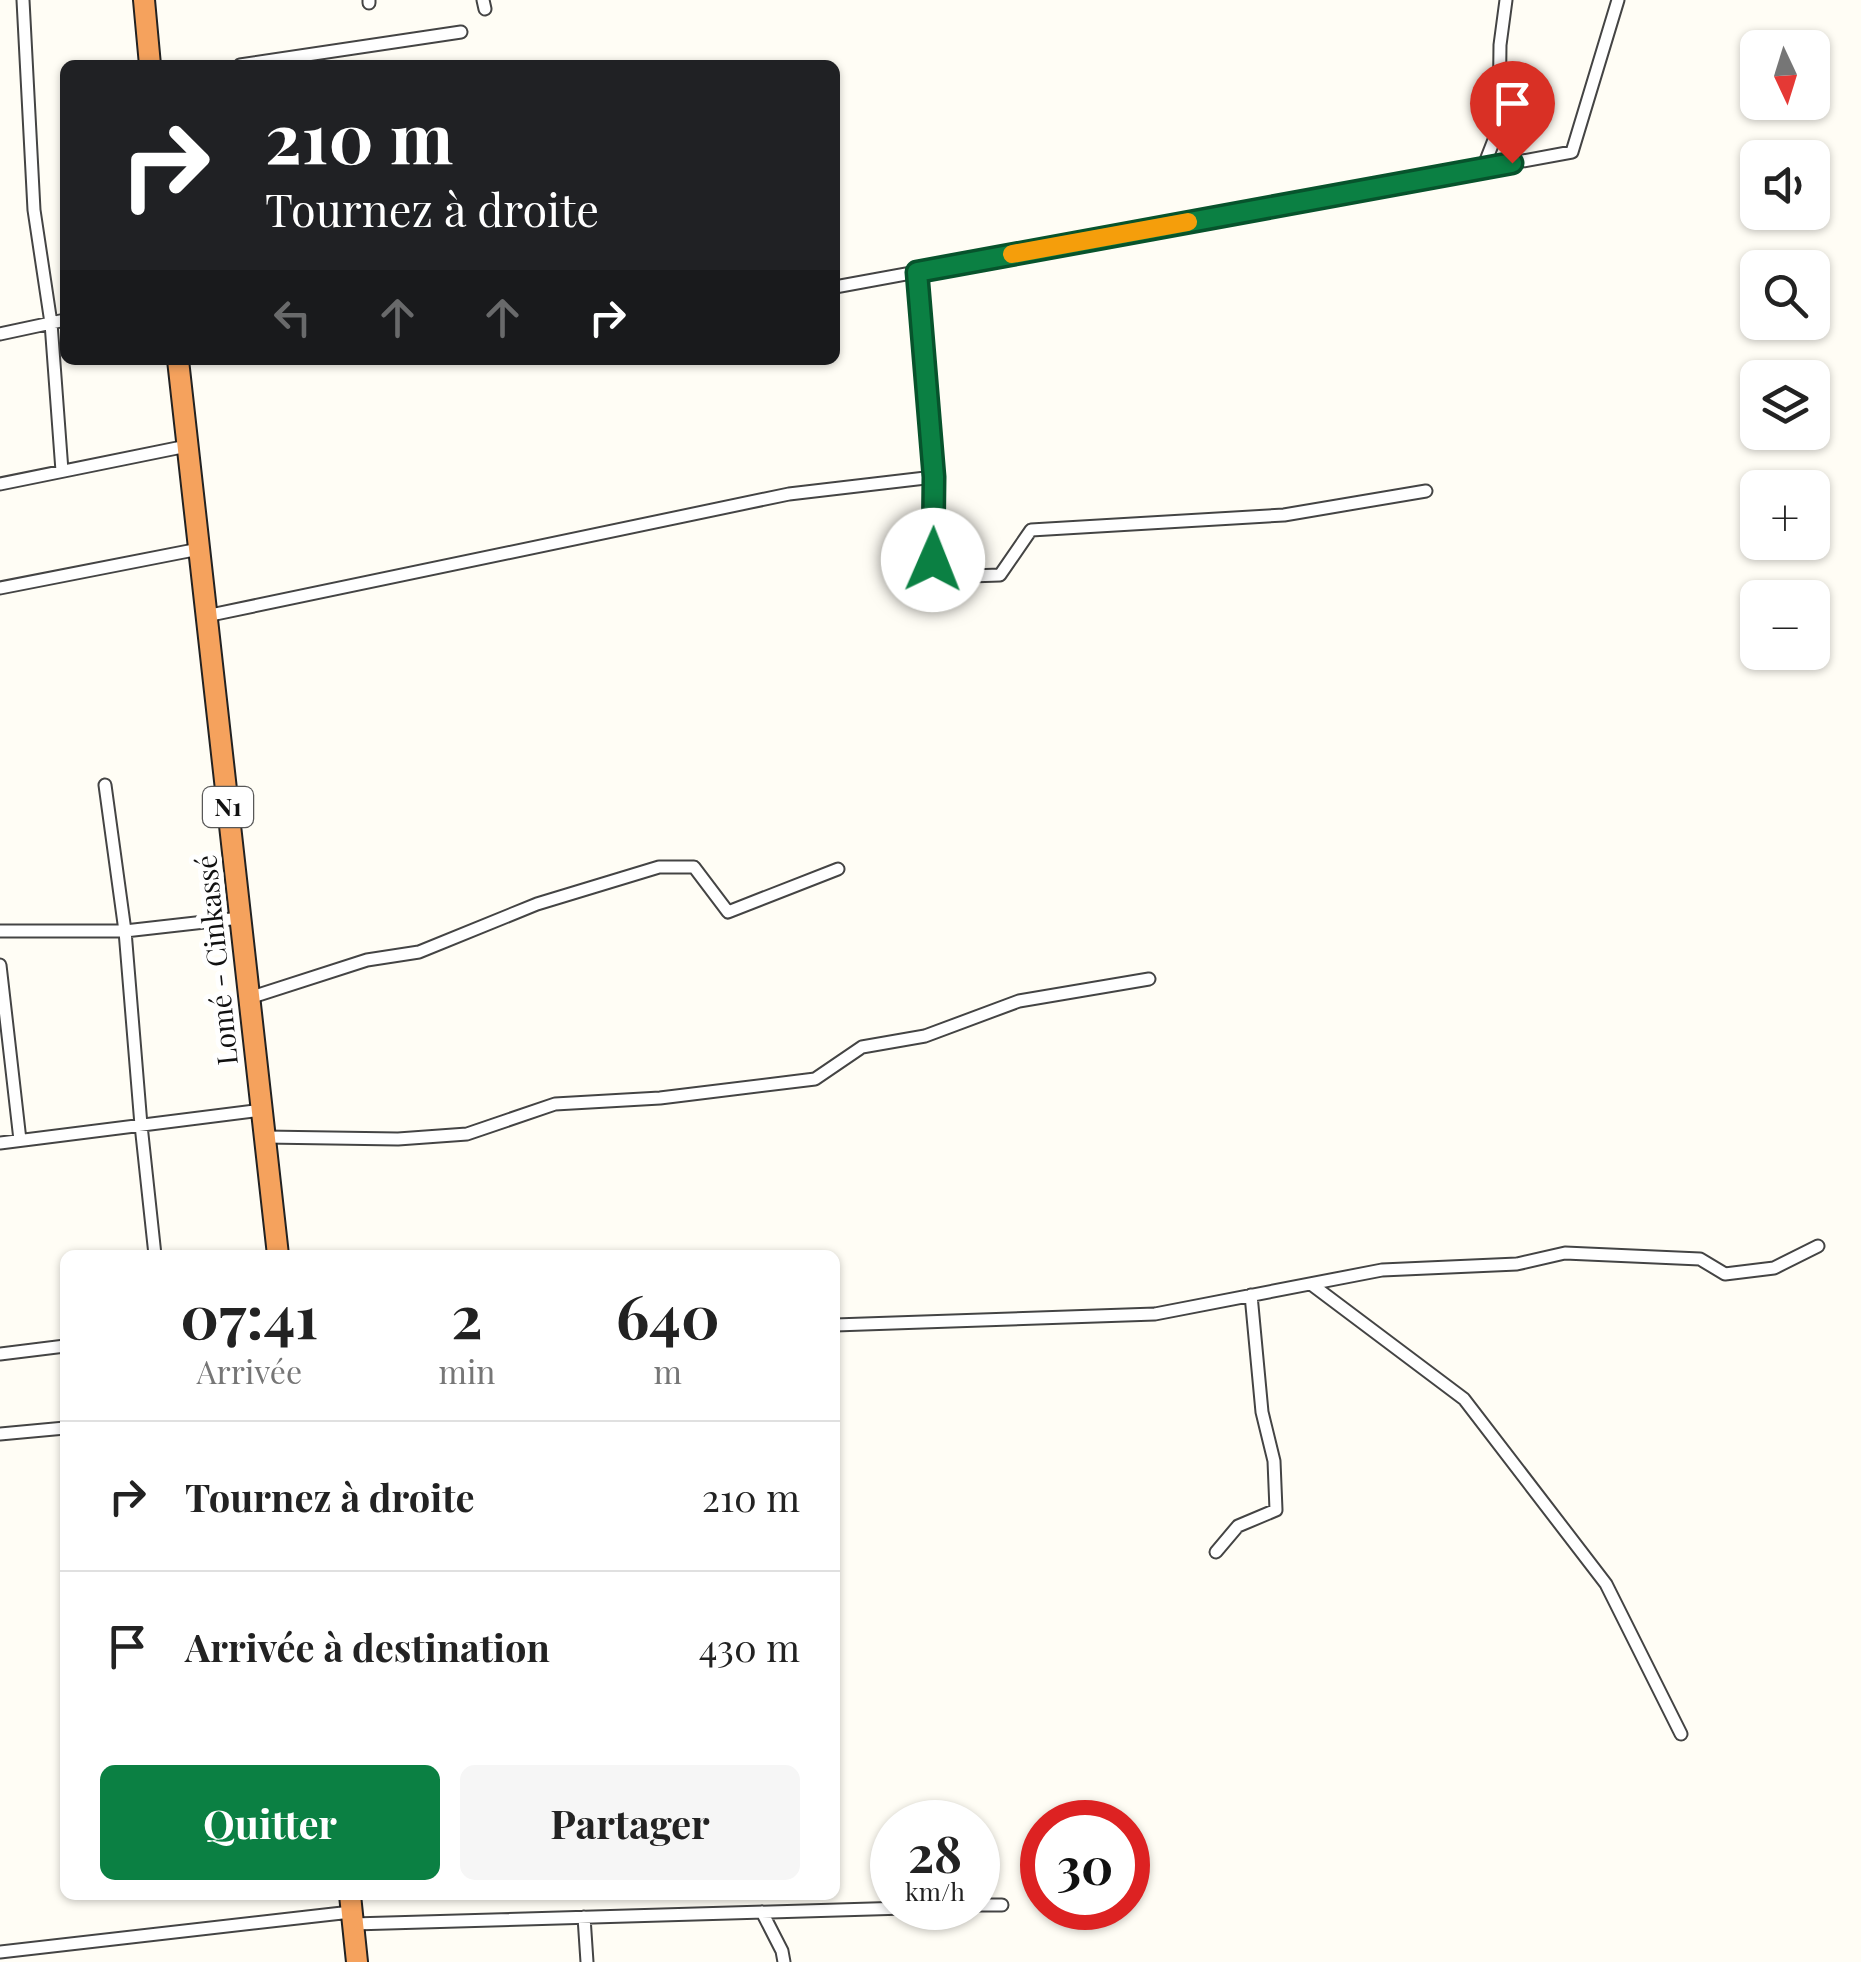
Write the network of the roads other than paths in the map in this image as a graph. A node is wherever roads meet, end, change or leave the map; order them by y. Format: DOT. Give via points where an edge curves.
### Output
graph roads {
  1 [pos="23,0"];
  2 [pos="144,0"];
  3 [pos="1506,0"];
  4 [pos="1618,0"];
  5 [pos="461,32"];
  6 [pos="150,60"];
  7 [pos="273,60"];
  8 [pos="1482,168"];
  9 [pos="917,272"];
  10 [pos="840,286"];
  11 [pos="60,321"];
  12 [pos="51,322"];
  13 [pos="0,334"];
  14 [pos="179,365"];
  15 [pos="187,446"];
  16 [pos="62,471"];
  17 [pos="934,477"];
  18 [pos="0,484"];
  19 [pos="1426,491"];
  20 [pos="199,550"];
  21 [pos="0,588"];
  22 [pos="206,616"];
  23 [pos="105,785"];
  24 [pos="838,868"];
  25 [pos="240,918"];
  26 [pos="0,931"];
  27 [pos="125,931"];
  28 [pos="0,966"];
  29 [pos="1148,979"];
  30 [pos="249,998"];
  31 [pos="4,1032"];
  32 [pos="262,1110"];
  33 [pos="141,1125"];
  34 [pos="264,1137"];
  35 [pos="20,1140"];
  36 [pos="0,1143"];
  37 [pos="1818,1246"];
  38 [pos="154,1250"];
  39 [pos="277,1250"];
  40 [pos="1311,1284"];
  41 [pos="1251,1295"];
  42 [pos="840,1326"];
  43 [pos="60,1347"];
  44 [pos="0,1354"];
  45 [pos="60,1428"];
  46 [pos="0,1434"];
  47 [pos="1216,1552"];
  48 [pos="1681,1734"];
  49 [pos="870,1909"];
  50 [pos="351,1910"];
  51 [pos="762,1912"];
  52 [pos="584,1917"];
  53 [pos="0,1952"];
  54 [pos="358,1962"];
  55 [pos="586,1962"];
  56 [pos="784,1962"];
  1 -- 12 [label="street" via="34,210"];
  2 -- 6 [label="highway"];
  3 -- 8 [label="street" via="1499,128"];
  4 -- 8 [label="street" via="1572,152"];
  5 -- 7 [label="street"];
  8 -- 9 [label="street"];
  9 -- 10 [label="street"];
  9 -- 17 [label="street"];
  11 -- 12 [label="street"];
  12 -- 13 [label="street"];
  12 -- 16 [label="street"];
  14 -- 15 [label="highway, Lomé - Cinkassé / N1"];
  15 -- 16 [label="street"];
  15 -- 20 [label="highway, Lomé - Cinkassé / N1"];
  16 -- 18 [label="street"];
  17 -- 19 [label="street" via="933,560 940,576 1000,575 1031,530 1284,515"];
  17 -- 22 [label="street" via="789,494"];
  20 -- 21 [label="street"];
  20 -- 22 [label="highway, Lomé - Cinkassé / N1"];
  22 -- 25 [label="highway, Lomé - Cinkassé / N1"];
  23 -- 27 [label="street"];
  24 -- 30 [label="street" via="728,912 694,867 659,867 537,904 420,952 367,960"];
  25 -- 27 [label="street"];
  25 -- 30 [label="highway, Lomé - Cinkassé / N1"];
  26 -- 27 [label="street"];
  27 -- 33 [label="street"];
  28 -- 31 [label="street"];
  29 -- 34 [label="street" via="1020,1001 925,1036 862,1046 815,1079 555,1104 467,1134"];
  30 -- 32 [label="highway, Lomé - Cinkassé / N1"];
  31 -- 35 [label="street"];
  32 -- 33 [label="street"];
  32 -- 34 [label="highway, Lomé - Cinkassé / N1"];
  33 -- 35 [label="street"];
  33 -- 38 [label="street"];
  34 -- 39 [label="highway, Lomé - Cinkassé / N1"];
  35 -- 36 [label="street"];
  37 -- 40 [label="street" via="1774,1268 1724,1274 1700,1259 1565,1253 1517,1264 1382,1270"];
  40 -- 41 [label="street"];
  40 -- 48 [label="street" via="1464,1399 1606,1584"];
  41 -- 42 [label="street" via="1155,1314"];
  41 -- 47 [label="street" via="1276,1510 1238,1526"];
  43 -- 44 [label="street"];
  45 -- 46 [label="street"];
  49 -- 51 [label="street"];
  50 -- 52 [label="street"];
  50 -- 53 [label="street"];
  50 -- 54 [label="highway"];
  51 -- 52 [label="street"];
  51 -- 56 [label="street"];
  52 -- 55 [label="street"];
}
